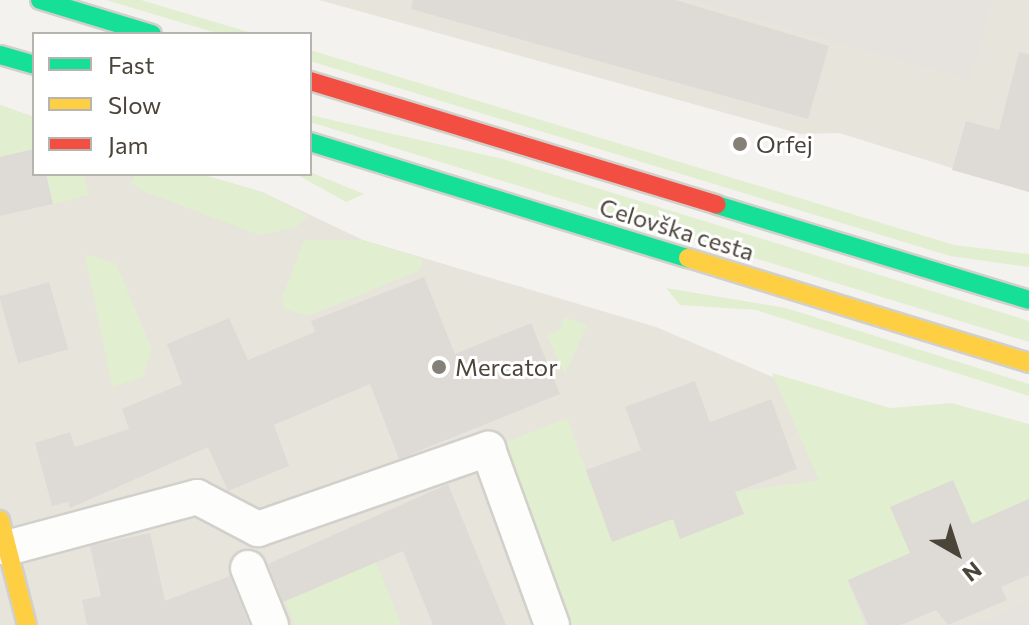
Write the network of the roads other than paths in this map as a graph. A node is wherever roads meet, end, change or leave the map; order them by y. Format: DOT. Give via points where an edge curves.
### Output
graph roads {
  1 [pos="40,0"];
  2 [pos="145,32"];
  3 [pos="0,55"];
  4 [pos="32,64"];
  5 [pos="312,82"];
  6 [pos="312,143"];
  7 [pos="1029,300"];
  8 [pos="1029,363"];
  9 [pos="4,534"];
  10 [pos="248,568"];
  11 [pos="27,625"];
  12 [pos="271,625"];
  13 [pos="552,625"];
  1 -- 2 [label="main road"];
  3 -- 4 [label="main road"];
  5 -- 7 [label="main road, Celovška cesta"];
  6 -- 8 [label="main road, Celovška cesta"];
  9 -- 11 [label="main road"];
  9 -- 13 [label="street" via="197,497 258,529 488,449"];
  10 -- 12 [label="street"];
}
